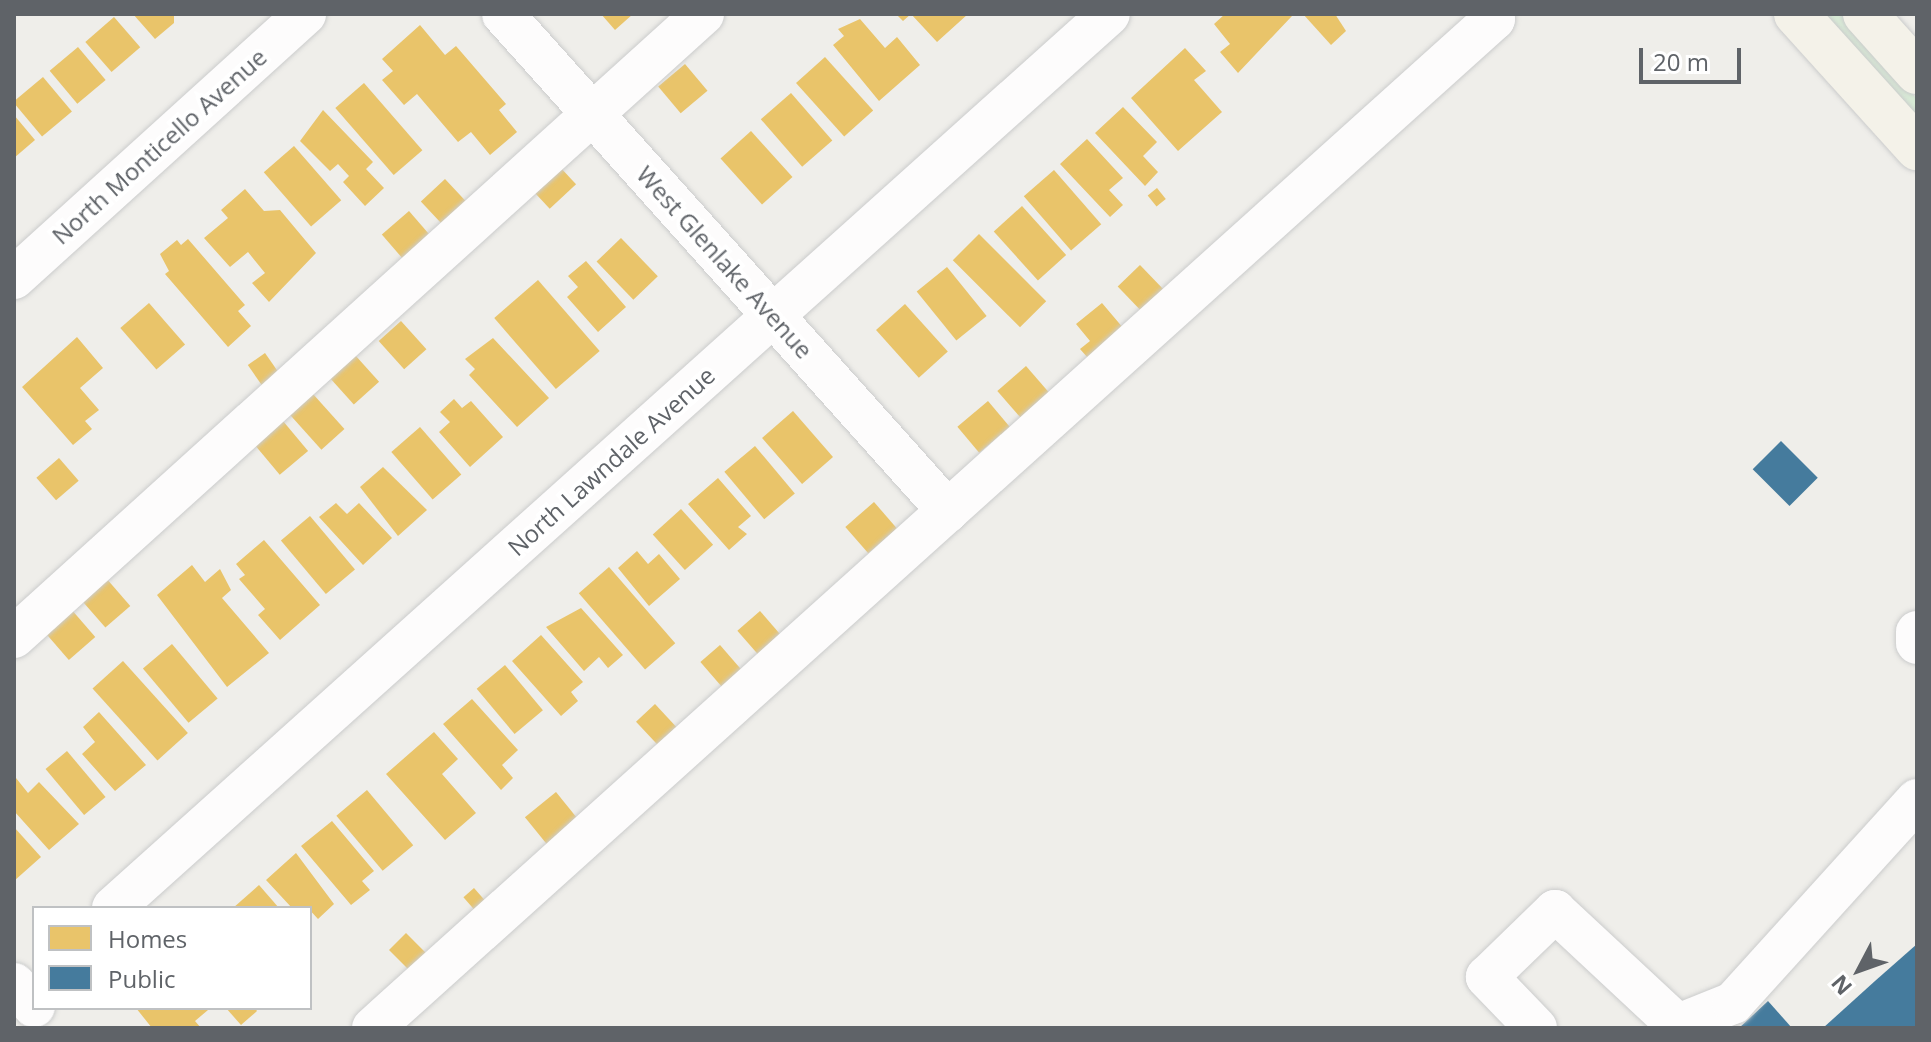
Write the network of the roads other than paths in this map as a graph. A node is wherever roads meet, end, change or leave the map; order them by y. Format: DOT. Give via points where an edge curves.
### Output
graph roads {
  1 [pos="305,14"];
  2 [pos="503,14"];
  3 [pos="703,14"];
  4 [pos="1109,14"];
  5 [pos="1490,14"];
  6 [pos="1796,14"];
  7 [pos="1865,14"];
  8 [pos="1917,72"];
  9 [pos="593,114"];
  10 [pos="1917,148"];
  11 [pos="14,278"];
  12 [pos="773,315"];
  13 [pos="948,511"];
  14 [pos="1917,632"];
  15 [pos="14,637"];
  16 [pos="1917,643"];
  17 [pos="1917,800"];
  18 [pos="115,906"];
  19 [pos="38,1010"];
  20 [pos="1674,1026"];
  21 [pos="53,1028"];
  22 [pos="373,1028"];
  23 [pos="1536,1028"];
  1 -- 11 [label="street, North Monticello Avenue"];
  2 -- 9 [label="street, West Glenlake Avenue"];
  3 -- 9 [label="street"];
  4 -- 12 [label="street, North Lawndale Avenue"];
  5 -- 13 [label="street" via="1494,19"];
  6 -- 10 [label="main road"];
  7 -- 8 [label="main road"];
  9 -- 12 [label="street, West Glenlake Avenue"];
  9 -- 15 [label="street"];
  12 -- 13 [label="street, West Glenlake Avenue"];
  12 -- 18 [label="street, North Lawndale Avenue"];
  13 -- 22 [label="street"];
  14 -- 16 [label="street"];
  17 -- 20 [label="street" via="1733,1003"];
  19 -- 21 [label="street"];
  20 -- 23 [label="street" via="1555,911 1487,977"];
}
